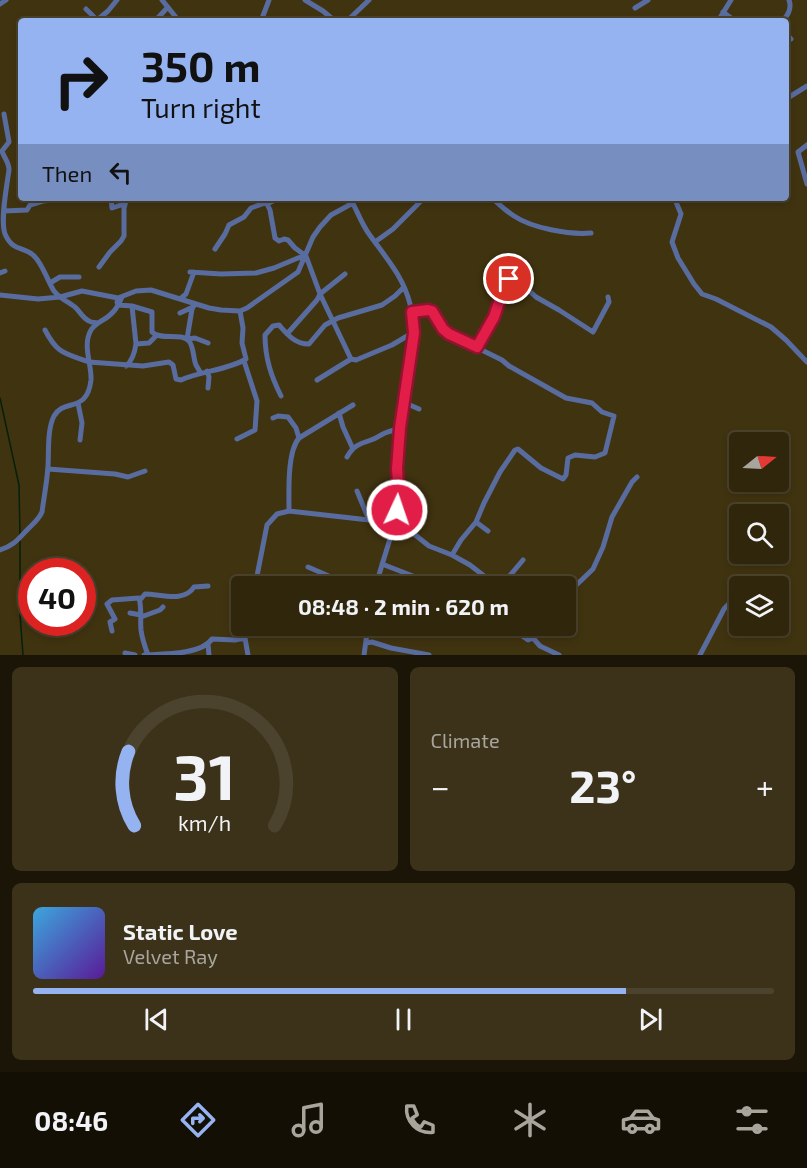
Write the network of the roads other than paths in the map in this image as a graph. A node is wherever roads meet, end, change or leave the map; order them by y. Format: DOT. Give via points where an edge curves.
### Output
graph roads {
  1 [pos="6,0"];
  2 [pos="117,0"];
  3 [pos="162,0"];
  4 [pos="269,0"];
  5 [pos="305,0"];
  6 [pos="369,0"];
  7 [pos="731,0"];
  8 [pos="789,0"];
  9 [pos="651,1"];
  10 [pos="0,4"];
  11 [pos="168,8"];
  12 [pos="635,8"];
  13 [pos="86,9"];
  14 [pos="723,12"];
  15 [pos="94,18"];
  16 [pos="99,18"];
  17 [pos="158,18"];
  18 [pos="176,18"];
  19 [pos="262,18"];
  20 [pos="331,18"];
  21 [pos="350,18"];
  22 [pos="720,18"];
  23 [pos="731,18"];
  24 [pos="786,18"];
  25 [pos="789,37"];
  26 [pos="791,39"];
  27 [pos="807,86"];
  28 [pos="789,97"];
  29 [pos="4,114"];
  30 [pos="807,145"];
  31 [pos="807,184"];
  32 [pos="43,201"];
  33 [pos="111,201"];
  34 [pos="126,201"];
  35 [pos="127,201"];
  36 [pos="352,201"];
  37 [pos="421,201"];
  38 [pos="496,201"];
  39 [pos="675,201"];
  40 [pos="265,202"];
  41 [pos="3,209"];
  42 [pos="591,233"];
  43 [pos="375,242"];
  44 [pos="215,249"];
  45 [pos="306,256"];
  46 [pos="99,267"];
  47 [pos="345,274"];
  48 [pos="79,277"];
  49 [pos="50,283"];
  50 [pos="404,287"];
  51 [pos="320,294"];
  52 [pos="0,295"];
  53 [pos="60,297"];
  54 [pos="115,297"];
  55 [pos="122,297"];
  56 [pos="608,297"];
  57 [pos="180,299"];
  58 [pos="118,305"];
  59 [pos="194,305"];
  60 [pos="132,306"];
  61 [pos="240,311"];
  62 [pos="412,312"];
  63 [pos="180,313"];
  64 [pos="333,321"];
  65 [pos="98,323"];
  66 [pos="45,330"];
  67 [pos="414,333"];
  68 [pos="287,334"];
  69 [pos="156,336"];
  70 [pos="187,339"];
  71 [pos="208,343"];
  72 [pos="136,344"];
  73 [pos="477,347"];
  74 [pos="351,359"];
  75 [pos="244,360"];
  76 [pos="89,362"];
  77 [pos="807,362"];
  78 [pos="126,366"];
  79 [pos="204,372"];
  80 [pos="317,380"];
  81 [pos="208,388"];
  82 [pos="281,396"];
  83 [pos="403,402"];
  84 [pos="78,403"];
  85 [pos="353,405"];
  86 [pos="419,409"];
  87 [pos="339,413"];
  88 [pos="273,418"];
  89 [pos="400,428"];
  90 [pos="299,438"];
  91 [pos="237,439"];
  92 [pos="80,440"];
  93 [pos="353,449"];
  94 [pos="347,457"];
  95 [pos="48,469"];
  96 [pos="145,471"];
  97 [pos="637,477"];
  98 [pos="357,491"];
  99 [pos="288,511"];
  100 [pos="394,521"];
  101 [pos="371,522"];
  102 [pos="476,522"];
  103 [pos="488,531"];
  104 [pos="0,550"];
  105 [pos="452,555"];
  106 [pos="524,560"];
  107 [pos="382,564"];
  108 [pos="308,567"];
  109 [pos="257,576"];
  110 [pos="329,576"];
  111 [pos="379,576"];
  112 [pos="413,576"];
  113 [pos="576,585"];
  114 [pos="208,586"];
  115 [pos="140,600"];
  116 [pos="729,604"];
  117 [pos="163,607"];
  118 [pos="130,613"];
  119 [pos="141,616"];
  120 [pos="112,632"];
  121 [pos="367,636"];
  122 [pos="522,636"];
  123 [pos="245,638"];
  124 [pos="533,638"];
  125 [pos="366,643"];
  126 [pos="208,644"];
  127 [pos="125,653"];
  128 [pos="552,653"];
  129 [pos="135,655"];
  130 [pos="146,655"];
  131 [pos="209,655"];
  132 [pos="248,655"];
  133 [pos="364,655"];
  134 [pos="429,655"];
  135 [pos="559,655"];
  136 [pos="700,655"];
  1 -- 10 [label="street"];
  2 -- 16 [label="street"];
  3 -- 11 [label="street"];
  4 -- 19 [label="street"];
  5 -- 20 [label="street"];
  6 -- 21 [label="street"];
  7 -- 14 [label="street"];
  8 -- 24 [label="street"];
  9 -- 12 [label="street"];
  11 -- 17 [label="street"];
  11 -- 18 [label="street"];
  13 -- 15 [label="street"];
  14 -- 22 [label="street"];
  14 -- 23 [label="street"];
  25 -- 26 [label="street"];
  27 -- 28 [label="street"];
  29 -- 41 [label="street" via="9,142 2,151 9,170"];
  30 -- 31 [label="street" via="798,152"];
  32 -- 41 [label="street" via="27,210"];
  33 -- 34 [label="street" via="112,208"];
  35 -- 46 [label="street" via="124,236"];
  36 -- 43 [label="street"];
  36 -- 45 [label="street" via="328,218 313,237"];
  37 -- 43 [label="street"];
  38 -- 42 [label="street" via="519,219 550,230"];
  39 -- 77 [label="street" via="681,214 672,242 702,294 771,327"];
  40 -- 44 [label="street" via="229,225"];
  40 -- 45 [label="street" via="275,238 288,240"];
  41 -- 49 [label="street" via="10,243 34,256"];
  43 -- 50 [label="street"];
  45 -- 51 [label="street"];
  45 -- 57 [label="street" via="256,273 192,272 186,294"];
  45 -- 61 [label="street" via="298,272"];
  47 -- 51 [label="street"];
  48 -- 49 [label="street" via="60,277"];
  49 -- 53 [label="street"];
  50 -- 62 [label="street"];
  50 -- 64 [label="street" via="382,305"];
  51 -- 64 [label="street"];
  51 -- 68 [label="street"];
  52 -- 53 [label="street"];
  53 -- 54 [label="street" via="82,291"];
  53 -- 65 [label="street" via="87,320"];
  54 -- 55 [label="street"];
  54 -- 58 [label="street"];
  55 -- 57 [label="street" via="151,290"];
  55 -- 58 [label="street"];
  56 -- 73 [label="street" via="593,332 509,279"];
  57 -- 59 [label="street"];
  58 -- 60 [label="street"];
  58 -- 65 [label="street"];
  59 -- 61 [label="street"];
  59 -- 63 [label="street"];
  59 -- 70 [label="street"];
  60 -- 69 [label="street" via="153,312 152,332"];
  60 -- 72 [label="street"];
  61 -- 75 [label="street"];
  62 -- 67 [label="street"];
  62 -- 73 [label="street" via="432,311 449,334"];
  64 -- 68 [label="street" via="309,344"];
  64 -- 74 [label="street"];
  65 -- 76 [label="street" via="89,332"];
  66 -- 76 [label="street" via="62,355"];
  67 -- 74 [label="street" via="376,352"];
  67 -- 83 [label="street"];
  68 -- 82 [label="street" via="277,324 265,335 272,378"];
  69 -- 70 [label="street"];
  69 -- 72 [label="street" via="149,343"];
  70 -- 71 [label="street"];
  70 -- 79 [label="street" via="196,364"];
  72 -- 78 [label="street"];
  73 -- 102 [label="street" via="566,398 592,403 614,416 605,453 568,458 563,479 515,450"];
  74 -- 80 [label="street"];
  75 -- 79 [label="street"];
  75 -- 91 [label="street" via="257,401 256,419 255,430"];
  76 -- 78 [label="street"];
  76 -- 84 [label="street" via="91,380 86,398"];
  78 -- 79 [label="street" via="170,362 176,378 181,380"];
  79 -- 81 [label="street" via="209,377"];
  83 -- 86 [label="street"];
  83 -- 89 [label="street"];
  84 -- 92 [label="street"];
  84 -- 95 [label="street" via="55,413"];
  85 -- 87 [label="street"];
  87 -- 90 [label="street"];
  87 -- 93 [label="street"];
  88 -- 90 [label="street" via="288,417"];
  89 -- 93 [label="street" via="361,442"];
  89 -- 100 [label="street" via="399,496"];
  90 -- 99 [label="street" via="289,475"];
  93 -- 94 [label="street"];
  95 -- 96 [label="street" via="128,477"];
  95 -- 104 [label="street" via="40,518 20,540"];
  97 -- 113 [label="street" via="612,517 593,568"];
  98 -- 101 [label="street"];
  99 -- 101 [label="street"];
  99 -- 109 [label="street" via="277,514 267,525"];
  100 -- 101 [label="street"];
  100 -- 105 [label="street" via="429,546"];
  100 -- 107 [label="street"];
  102 -- 103 [label="street"];
  102 -- 105 [label="street"];
  105 -- 106 [label="street" via="497,586"];
  107 -- 111 [label="street"];
  107 -- 112 [label="street"];
  108 -- 110 [label="street"];
  114 -- 115 [label="street" via="194,587 178,597 145,594"];
  115 -- 119 [label="street"];
  115 -- 120 [label="street" via="112,600 107,604 115,618 110,622"];
  116 -- 136 [label="street"];
  117 -- 119 [label="street"];
  118 -- 119 [label="street"];
  119 -- 130 [label="street"];
  121 -- 125 [label="street"];
  122 -- 124 [label="street"];
  123 -- 126 [label="street" via="212,639"];
  123 -- 132 [label="street"];
  124 -- 128 [label="street"];
  125 -- 133 [label="street"];
  125 -- 134 [label="street"];
  126 -- 130 [label="street" via="179,653"];
  126 -- 131 [label="street"];
  127 -- 129 [label="street"];
  128 -- 135 [label="street"];
}
